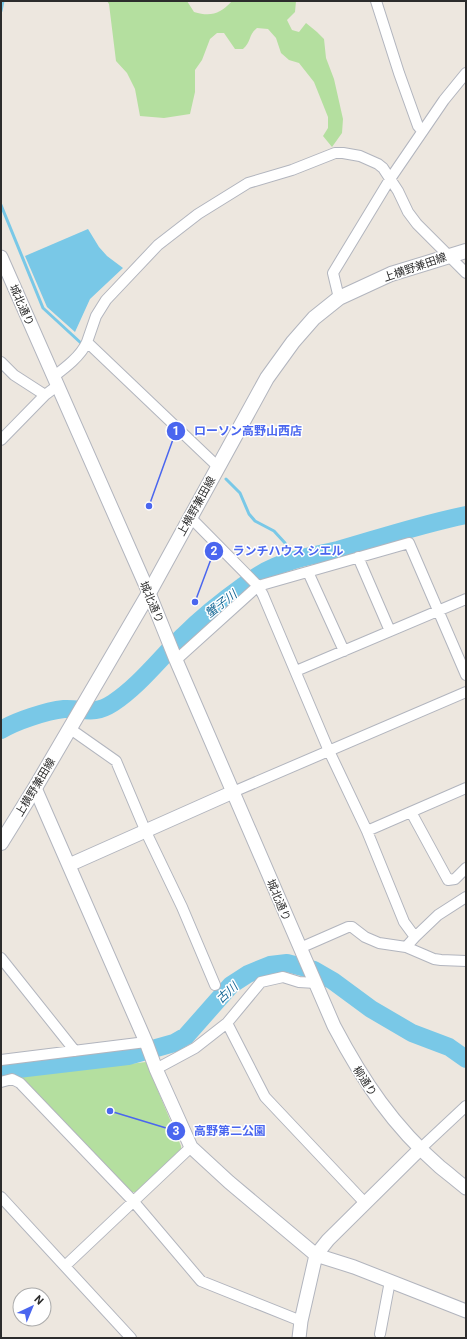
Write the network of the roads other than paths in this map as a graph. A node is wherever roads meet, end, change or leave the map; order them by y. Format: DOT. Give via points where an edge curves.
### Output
graph roads {
  1 [pos="376,1"];
  2 [pos="466,73"];
  3 [pos="422,131"];
  4 [pos="390,179"];
  5 [pos="466,251"];
  6 [pos="449,255"];
  7 [pos="1,257"];
  8 [pos="466,274"];
  9 [pos="339,298"];
  10 [pos="87,342"];
  11 [pos="1,362"];
  12 [pos="55,381"];
  13 [pos="45,395"];
  14 [pos="1,440"];
  15 [pos="218,466"];
  16 [pos="190,517"];
  17 [pos="358,557"];
  18 [pos="308,572"];
  19 [pos="258,586"];
  20 [pos="149,593"];
  21 [pos="466,599"];
  22 [pos="439,611"];
  23 [pos="390,631"];
  24 [pos="344,651"];
  25 [pos="175,658"];
  26 [pos="296,671"];
  27 [pos="466,675"];
  28 [pos="466,692"];
  29 [pos="72,723"];
  30 [pos="329,751"];
  31 [pos="35,788"];
  32 [pos="466,788"];
  33 [pos="233,792"];
  34 [pos="411,812"];
  35 [pos="367,831"];
  36 [pos="146,832"];
  37 [pos="1,843"];
  38 [pos="69,865"];
  39 [pos="466,868"];
  40 [pos="466,897"];
  41 [pos="415,937"];
  42 [pos="406,947"];
  43 [pos="301,950"];
  44 [pos="1,958"];
  45 [pos="466,961"];
  46 [pos="316,982"];
  47 [pos="215,985"];
  48 [pos="227,1023"];
  49 [pos="146,1042"];
  50 [pos="75,1051"];
  51 [pos="1,1060"];
  52 [pos="156,1069"];
  53 [pos="1,1082"];
  54 [pos="466,1106"];
  55 [pos="190,1148"];
  56 [pos="420,1149"];
  57 [pos="466,1188"];
  58 [pos="1,1197"];
  59 [pos="134,1202"];
  60 [pos="365,1203"];
  61 [pos="316,1255"];
  62 [pos="65,1266"];
  63 [pos="390,1281"];
  64 [pos="466,1311"];
  65 [pos="301,1321"];
  66 [pos="380,1334"];
  67 [pos="131,1338"];
  68 [pos="299,1338"];
  1 -- 3 [label="street" via="399,73"];
  2 -- 3 [label="street"];
  3 -- 4 [label="street"];
  4 -- 6 [label="street" via="417,224"];
  4 -- 9 [label="street" via="333,273"];
  4 -- 10 [label="street" via="378,164 360,156 335,153 292,170 248,183 198,214 158,245 106,300 96,316"];
  5 -- 6 [label="main road, 上横野兼田線"];
  6 -- 8 [label="street"];
  6 -- 9 [label="main road, 上横野兼田線" via="390,274"];
  7 -- 12 [label="street, 城北通り"];
  9 -- 15 [label="main road, 上横野兼田線" via="314,318 271,372"];
  10 -- 12 [label="street" via="82,352 61,371"];
  10 -- 15 [label="street"];
  11 -- 13 [label="street" via="14,375"];
  12 -- 13 [label="street"];
  12 -- 20 [label="street, 城北通り"];
  13 -- 14 [label="street"];
  15 -- 16 [label="main road, 上横野兼田線"];
  16 -- 19 [label="street"];
  16 -- 20 [label="main road, 上横野兼田線"];
  17 -- 18 [label="street"];
  17 -- 22 [label="street" via="409,542"];
  17 -- 23 [label="street"];
  18 -- 19 [label="street"];
  18 -- 24 [label="street"];
  19 -- 25 [label="street"];
  19 -- 26 [label="street"];
  20 -- 25 [label="street, 城北通り"];
  20 -- 29 [label="main road, 上横野兼田線"];
  21 -- 22 [label="street"];
  22 -- 23 [label="street"];
  22 -- 27 [label="street"];
  23 -- 24 [label="street"];
  24 -- 26 [label="street"];
  25 -- 33 [label="street, 城北通り"];
  26 -- 30 [label="street"];
  28 -- 30 [label="street"];
  29 -- 31 [label="main road, 上横野兼田線"];
  29 -- 36 [label="street" via="116,761"];
  30 -- 33 [label="street"];
  30 -- 35 [label="street"];
  31 -- 37 [label="main road, 上横野兼田線"];
  31 -- 38 [label="street"];
  32 -- 34 [label="street"];
  33 -- 36 [label="street"];
  33 -- 43 [label="street, 城北通り"];
  34 -- 35 [label="street"];
  34 -- 39 [label="street" via="448,880 455,879"];
  35 -- 41 [label="street" via="404,922"];
  36 -- 38 [label="street"];
  36 -- 47 [label="street"];
  38 -- 49 [label="street"];
  40 -- 41 [label="street" via="438,915"];
  41 -- 42 [label="street"];
  42 -- 43 [label="street" via="379,943 348,927"];
  42 -- 45 [label="street" via="434,959"];
  43 -- 46 [label="street, 柳通り"];
  44 -- 50 [label="street"];
  46 -- 48 [label="street" via="299,982 283,977 261,982"];
  46 -- 56 [label="street, 柳通り" via="334,1026 364,1079 380,1103"];
  48 -- 52 [label="street" via="195,1048"];
  48 -- 60 [label="street" via="265,1097"];
  49 -- 50 [label="street"];
  49 -- 52 [label="street"];
  50 -- 51 [label="street"];
  52 -- 55 [label="street"];
  53 -- 59 [label="street" via="12,1080 20,1083"];
  54 -- 56 [label="street"];
  55 -- 59 [label="street"];
  55 -- 61 [label="street"];
  56 -- 57 [label="street, 柳通り"];
  56 -- 60 [label="street"];
  58 -- 62 [label="street"];
  59 -- 62 [label="street"];
  59 -- 65 [label="street" via="201,1281"];
  60 -- 61 [label="street"];
  61 -- 63 [label="street"];
  61 -- 65 [label="street"];
  62 -- 67 [label="street"];
  63 -- 64 [label="street"];
  63 -- 66 [label="street"];
  65 -- 68 [label="street"];
}
